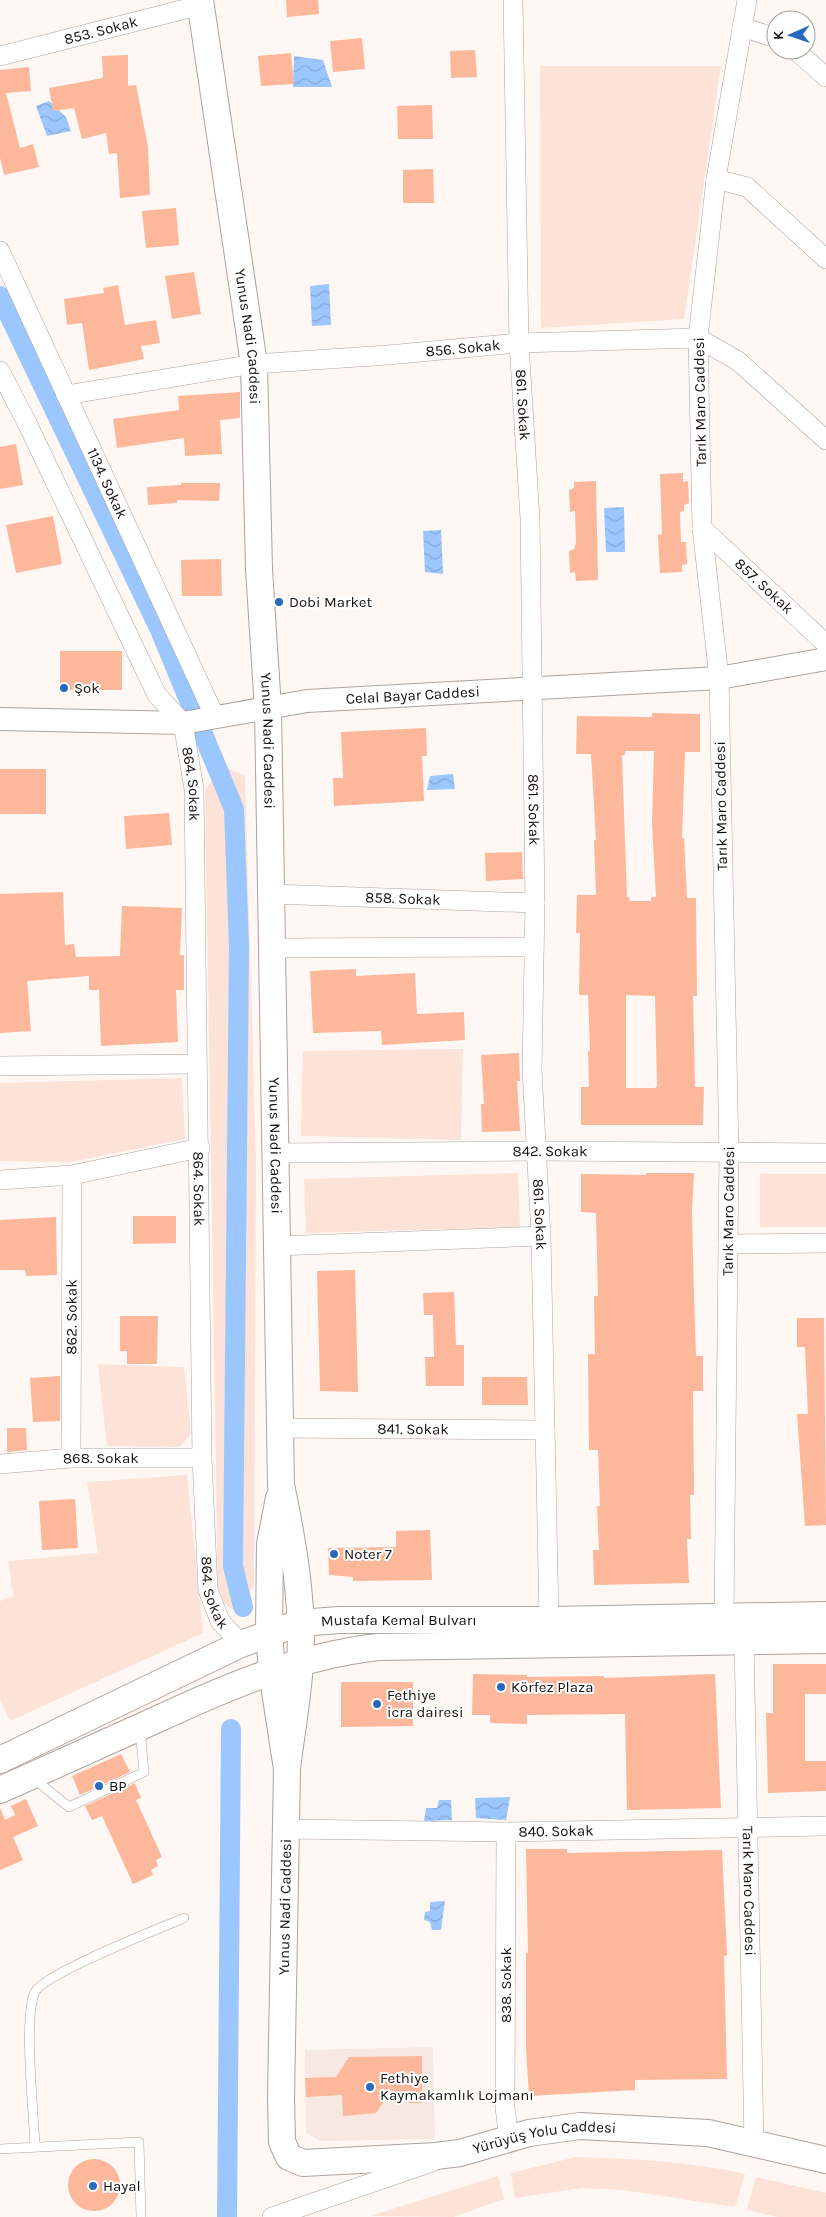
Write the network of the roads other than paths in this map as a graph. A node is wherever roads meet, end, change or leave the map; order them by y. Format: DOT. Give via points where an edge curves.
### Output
graph roads {
  1 [pos="513,0"];
  2 [pos="747,0"];
  3 [pos="200,2"];
  4 [pos="742,27"];
  5 [pos="766,35"];
  6 [pos="0,56"];
  7 [pos="806,60"];
  8 [pos="826,77"];
  9 [pos="716,179"];
  10 [pos="0,251"];
  11 [pos="826,259"];
  12 [pos="698,338"];
  13 [pos="519,343"];
  14 [pos="254,364"];
  15 [pos="1,379"];
  16 [pos="66,395"];
  17 [pos="826,440"];
  18 [pos="702,528"];
  19 [pos="826,644"];
  20 [pos="826,659"];
  21 [pos="719,678"];
  22 [pos="530,687"];
  23 [pos="268,709"];
  24 [pos="214,717"];
  25 [pos="0,719"];
  26 [pos="184,723"];
  27 [pos="271,894"];
  28 [pos="535,903"];
  29 [pos="534,947"];
  30 [pos="272,948"];
  31 [pos="197,1064"];
  32 [pos="0,1066"];
  33 [pos="200,1148"];
  34 [pos="535,1151"];
  35 [pos="275,1153"];
  36 [pos="729,1153"];
  37 [pos="826,1153"];
  38 [pos="72,1175"];
  39 [pos="0,1180"];
  40 [pos="541,1236"];
  41 [pos="826,1243"];
  42 [pos="728,1244"];
  43 [pos="277,1246"];
  44 [pos="279,1428"];
  45 [pos="545,1430"];
  46 [pos="71,1458"];
  47 [pos="202,1458"];
  48 [pos="0,1464"];
  49 [pos="281,1485"];
  50 [pos="826,1615"];
  51 [pos="724,1616"];
  52 [pos="549,1620"];
  53 [pos="299,1623"];
  54 [pos="269,1632"];
  55 [pos="744,1640"];
  56 [pos="826,1640"];
  57 [pos="241,1644"];
  58 [pos="301,1662"];
  59 [pos="272,1672"];
  60 [pos="139,1727"];
  61 [pos="0,1760"];
  62 [pos="287,1769"];
  63 [pos="31,1776"];
  64 [pos="0,1790"];
  65 [pos="826,1826"];
  66 [pos="747,1827"];
  67 [pos="286,1829"];
  68 [pos="506,1832"];
  69 [pos="184,1918"];
  70 [pos="509,2139"];
  71 [pos="754,2143"];
  72 [pos="35,2147"];
  73 [pos="0,2150"];
  74 [pos="460,2153"];
  75 [pos="826,2160"];
  76 [pos="141,2217"];
  77 [pos="272,2217"];
  1 -- 13 [label="street, 861. Sokak"];
  2 -- 4 [label="street, Tarık Maro Caddesi"];
  3 -- 6 [label="street, 853. Sokak"];
  3 -- 14 [label="main road, Yunus Nadi Caddesi"];
  4 -- 5 [label="street"];
  4 -- 9 [label="street, Tarık Maro Caddesi"];
  7 -- 8 [label="street"];
  9 -- 11 [label="street" via="747,187"];
  9 -- 12 [label="street, Tarık Maro Caddesi"];
  10 -- 16 [label="street, 1134. Sokak"];
  12 -- 13 [label="street, 856. Sokak"];
  12 -- 17 [label="street" via="738,361"];
  12 -- 18 [label="street, Tarık Maro Caddesi"];
  13 -- 14 [label="street, 856. Sokak" via="388,356"];
  13 -- 22 [label="street, 861. Sokak" via="530,519"];
  14 -- 16 [label="street, 856. Sokak"];
  14 -- 23 [label="main road, Yunus Nadi Caddesi" via="259,569"];
  15 -- 26 [label="street" via="27,423 157,695"];
  16 -- 24 [label="street, 1134. Sokak"];
  18 -- 19 [label="street, 857. Sokak"];
  18 -- 21 [label="street, Tarık Maro Caddesi"];
  20 -- 21 [label="street, Celal Bayar Caddesi"];
  21 -- 22 [label="street, Celal Bayar Caddesi"];
  21 -- 36 [label="street, Tarık Maro Caddesi"];
  22 -- 23 [label="street, Celal Bayar Caddesi" via="307,701"];
  22 -- 28 [label="street, 861. Sokak"];
  23 -- 24 [label="street, Celal Bayar Caddesi"];
  23 -- 27 [label="main road, Yunus Nadi Caddesi"];
  24 -- 26 [label="street, Celal Bayar Caddesi"];
  25 -- 26 [label="street, Celal Bayar Caddesi"];
  26 -- 31 [label="street, 864. Sokak" via="194,789"];
  27 -- 28 [label="street, 858. Sokak"];
  27 -- 30 [label="main road, Yunus Nadi Caddesi"];
  28 -- 29 [label="street, 861. Sokak"];
  29 -- 30 [label="street"];
  29 -- 34 [label="street, 861. Sokak" via="532,1070"];
  30 -- 35 [label="main road, Yunus Nadi Caddesi"];
  31 -- 32 [label="street"];
  31 -- 33 [label="street, 864. Sokak"];
  33 -- 38 [label="street"];
  33 -- 47 [label="street, 864. Sokak"];
  34 -- 35 [label="street, 842. Sokak"];
  34 -- 36 [label="street, 842. Sokak"];
  34 -- 40 [label="street, 861. Sokak"];
  35 -- 43 [label="main road, Yunus Nadi Caddesi"];
  36 -- 37 [label="street, 842. Sokak"];
  36 -- 42 [label="street, Tarık Maro Caddesi"];
  38 -- 39 [label="street"];
  38 -- 46 [label="street, 862. Sokak"];
  40 -- 43 [label="street"];
  40 -- 45 [label="street, 861. Sokak"];
  41 -- 42 [label="street"];
  42 -- 51 [label="street, Tarık Maro Caddesi"];
  43 -- 44 [label="main road, Yunus Nadi Caddesi"];
  44 -- 45 [label="street, 841. Sokak"];
  44 -- 49 [label="main road, Yunus Nadi Caddesi"];
  45 -- 52 [label="street, 861. Sokak"];
  46 -- 47 [label="street, 868. Sokak"];
  46 -- 48 [label="street, 868. Sokak"];
  47 -- 57 [label="street, 864. Sokak" via="208,1590 220,1621"];
  49 -- 53 [label="main road, Yunus Nadi Caddesi" via="293,1544"];
  49 -- 54 [label="main road, Yunus Nadi Caddesi" via="270,1544"];
  50 -- 51 [label="main road, Mustafa Kemal Bulvarı"];
  51 -- 52 [label="main road, Mustafa Kemal Bulvarı"];
  52 -- 53 [label="main road, Mustafa Kemal Bulvarı" via="339,1620"];
  53 -- 54 [label="main road, Mustafa Kemal Bulvarı"];
  53 -- 58 [label="main road, Yunus Nadi Caddesi"];
  54 -- 57 [label="main road, Mustafa Kemal Bulvarı"];
  54 -- 59 [label="main road, Yunus Nadi Caddesi"];
  55 -- 56 [label="main road, Mustafa Kemal Bulvarı"];
  55 -- 58 [label="main road, Mustafa Kemal Bulvarı" via="378,1648 340,1652"];
  55 -- 66 [label="street, Tarık Maro Caddesi"];
  57 -- 61 [label="main road, Mustafa Kemal Bulvarı"];
  58 -- 59 [label="main road, Mustafa Kemal Bulvarı"];
  58 -- 62 [label="main road, Yunus Nadi Caddesi"];
  59 -- 60 [label="main road, Mustafa Kemal Bulvarı" via="195,1701"];
  59 -- 62 [label="main road, Yunus Nadi Caddesi"];
  60 -- 63 [label="main road, Mustafa Kemal Bulvarı"];
  60 -- 63 [label="lane" via="144,1772 69,1807"];
  62 -- 67 [label="main road, Yunus Nadi Caddesi"];
  63 -- 64 [label="main road, Mustafa Kemal Bulvarı"];
  65 -- 66 [label="street, 840. Sokak"];
  66 -- 68 [label="street, 840. Sokak"];
  66 -- 71 [label="street, Tarık Maro Caddesi"];
  67 -- 68 [label="street, 840. Sokak"];
  67 -- 74 [label="main road, Yunus Nadi Caddesi" via="281,2098 285,2152 293,2160 304,2163"];
  68 -- 70 [label="street, 838. Sokak" via="505,2108"];
  69 -- 72 [label="lane" via="73,1967 36,1990 30,2033"];
  70 -- 71 [label="main road, Yürüyüş Yolu Caddesi" via="580,2126 708,2133"];
  70 -- 74 [label="main road, Yürüyüş Yolu Caddesi"];
  71 -- 75 [label="main road, Yürüyüş Yolu Caddesi"];
  72 -- 73 [label="lane"];
  72 -- 76 [label="lane" via="139,2142"];
  74 -- 77 [label="street, Yürüyüş Yolu Caddesi"];
}
